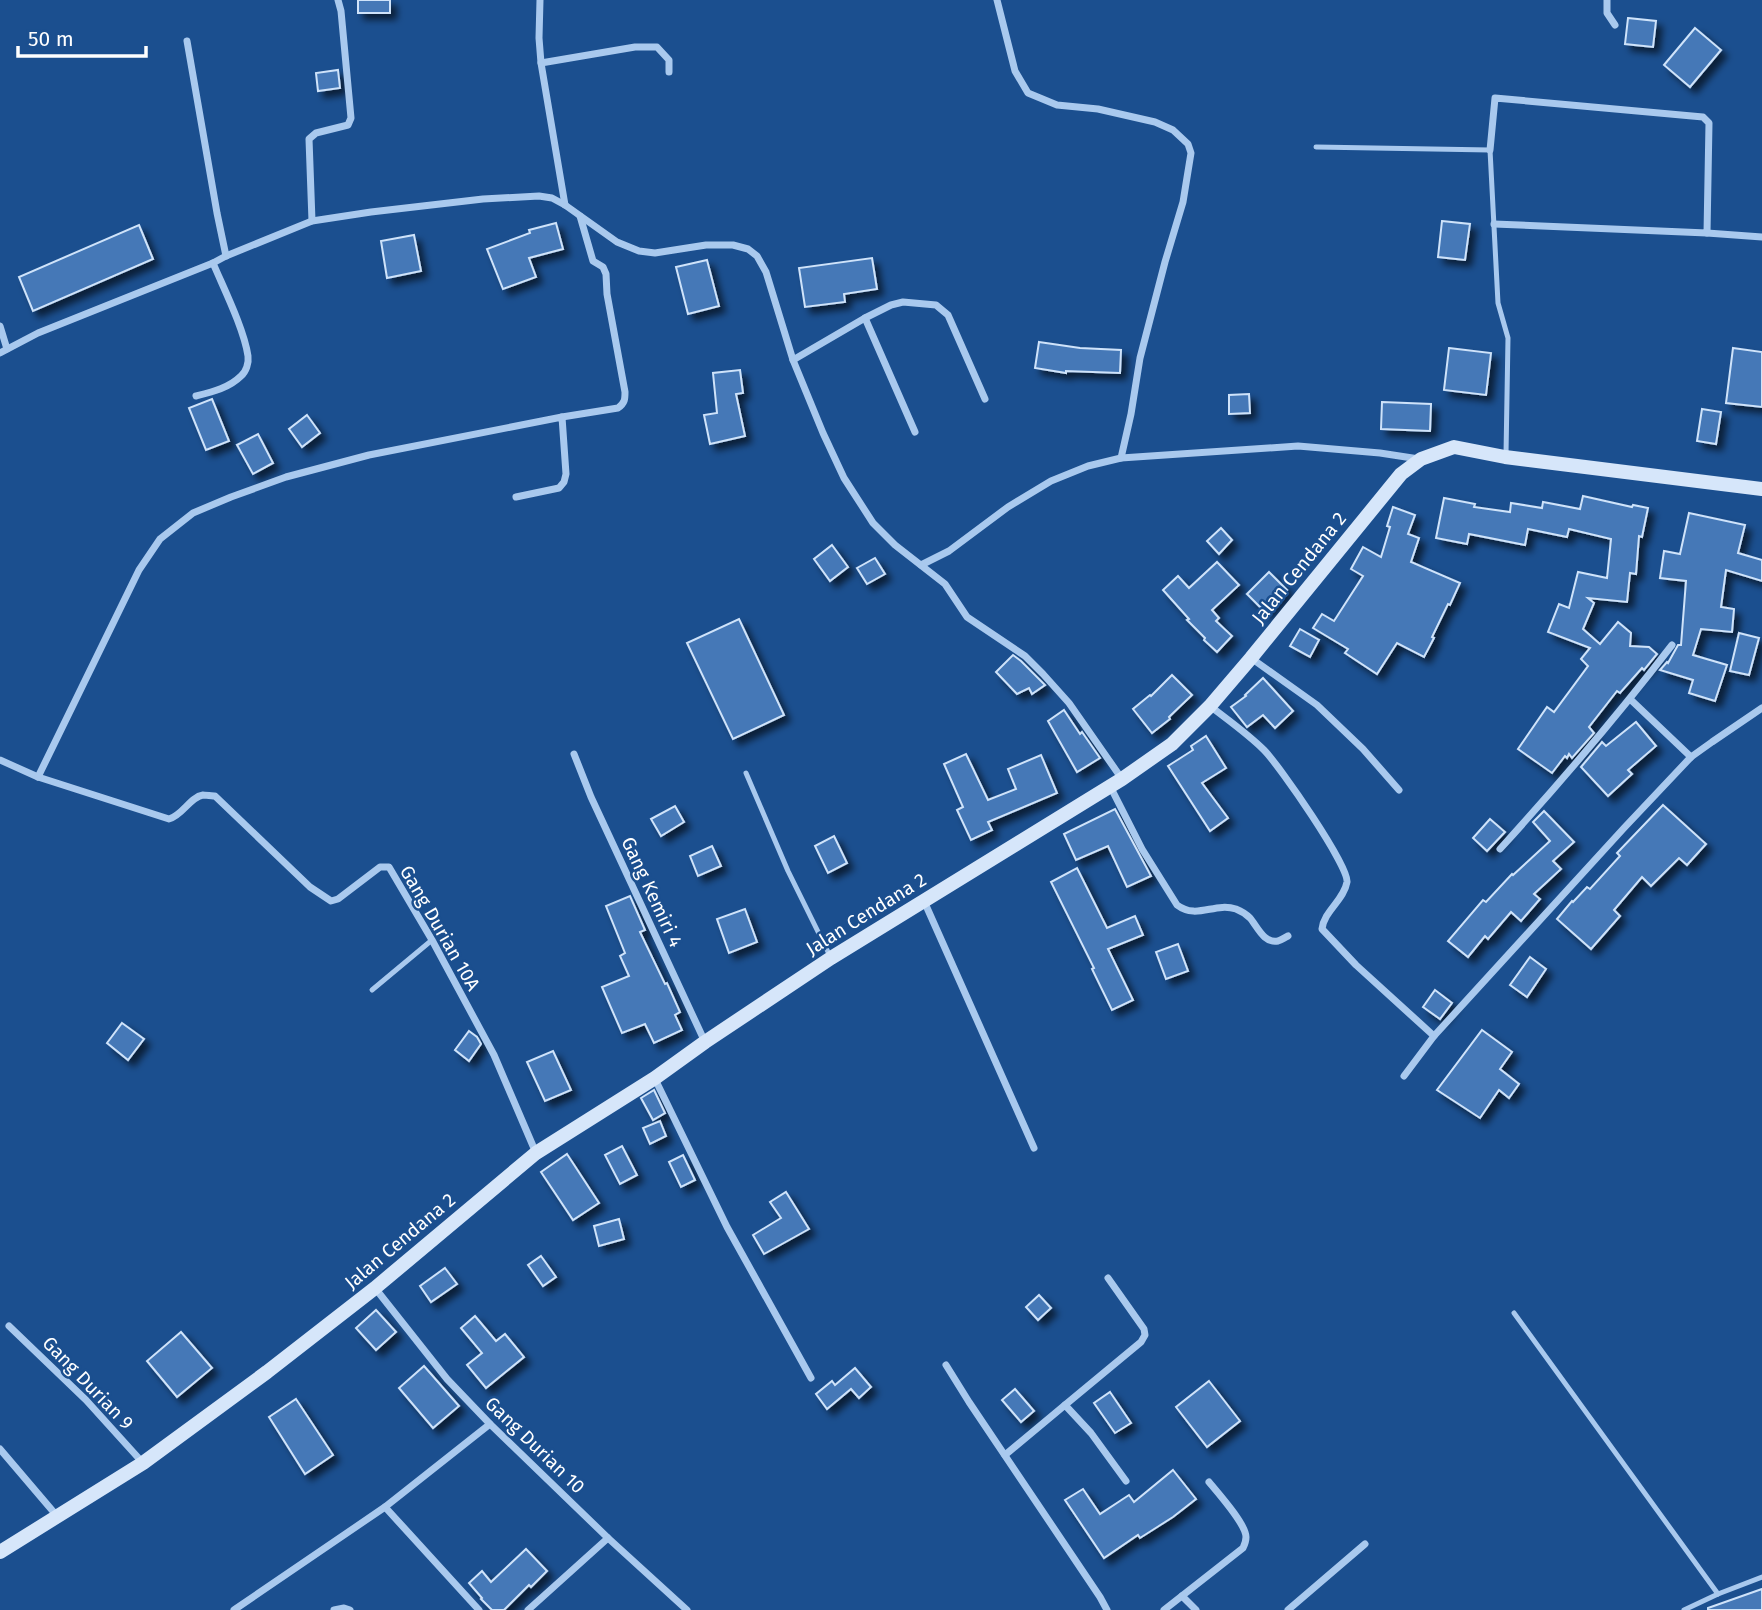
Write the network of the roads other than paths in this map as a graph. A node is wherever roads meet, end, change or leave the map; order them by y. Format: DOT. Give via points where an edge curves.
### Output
graph roads {
  1 [pos="338,0"];
  2 [pos="540,0"];
  3 [pos="997,0"];
  4 [pos="1607,0"];
  5 [pos="1615,24"];
  6 [pos="187,41"];
  7 [pos="541,63"];
  8 [pos="669,72"];
  9 [pos="1316,147"];
  10 [pos="1490,150"];
  11 [pos="565,205"];
  12 [pos="580,216"];
  13 [pos="312,221"];
  14 [pos="1494,223"];
  15 [pos="1707,233"];
  16 [pos="1762,237"];
  17 [pos="226,256"];
  18 [pos="213,263"];
  19 [pos="865,318"];
  20 [pos="0,326"];
  21 [pos="4,351"];
  22 [pos="793,360"];
  23 [pos="196,396"];
  24 [pos="985,399"];
  25 [pos="562,416"];
  26 [pos="915,432"];
  27 [pos="1506,457"];
  28 [pos="1121,458"];
  29 [pos="1421,459"];
  30 [pos="1762,489"];
  31 [pos="516,497"];
  32 [pos="921,565"];
  33 [pos="1672,645"];
  34 [pos="1251,658"];
  35 [pos="1630,699"];
  36 [pos="1210,706"];
  37 [pos="1762,708"];
  38 [pos="574,754"];
  39 [pos="1691,757"];
  40 [pos="0,760"];
  41 [pos="746,773"];
  42 [pos="38,777"];
  43 [pos="1116,783"];
  44 [pos="1399,790"];
  45 [pos="1500,849"];
  46 [pos="924,901"];
  47 [pos="1288,936"];
  48 [pos="432,940"];
  49 [pos="831,958"];
  50 [pos="372,990"];
  51 [pos="1434,1036"];
  52 [pos="705,1042"];
  53 [pos="1404,1076"];
  54 [pos="655,1078"];
  55 [pos="1034,1149"];
  56 [pos="536,1153"];
  57 [pos="1108,1278"];
  58 [pos="375,1288"];
  59 [pos="1514,1313"];
  60 [pos="9,1326"];
  61 [pos="946,1365"];
  62 [pos="811,1378"];
  63 [pos="1065,1405"];
  64 [pos="490,1424"];
  65 [pos="0,1449"];
  66 [pos="1005,1455"];
  67 [pos="143,1463"];
  68 [pos="1126,1481"];
  69 [pos="1209,1482"];
  70 [pos="385,1507"];
  71 [pos="58,1516"];
  72 [pos="608,1538"];
  73 [pos="1365,1544"];
  74 [pos="1,1551"];
  75 [pos="1762,1577"];
  76 [pos="1718,1594"];
  77 [pos="1182,1596"];
  78 [pos="234,1610"];
  79 [pos="334,1610"];
  80 [pos="350,1610"];
  81 [pos="479,1610"];
  82 [pos="528,1610"];
  83 [pos="687,1610"];
  84 [pos="1107,1610"];
  85 [pos="1164,1610"];
  86 [pos="1196,1610"];
  87 [pos="1288,1610"];
  88 [pos="1684,1610"];
  1 -- 13 [label="street" via="351,118 348,125 309,139"];
  2 -- 7 [label="street"];
  3 -- 28 [label="street" via="1015,71 1028,93 1057,105 1155,122 1173,130 1191,153 1183,202 1140,358"];
  4 -- 5 [label="street" via="1607,13"];
  6 -- 17 [label="street"];
  7 -- 8 [label="street" via="657,47 669,60"];
  7 -- 11 [label="street"];
  9 -- 10 [label="lane"];
  10 -- 14 [label="lane"];
  10 -- 15 [label="street" via="1495,98 1703,117 1709,123"];
  11 -- 12 [label="street"];
  11 -- 13 [label="street" via="540,196 483,199"];
  12 -- 22 [label="street" via="639,251 733,244 748,249 766,272"];
  12 -- 25 [label="street" via="593,261 606,274 625,399 618,408"];
  13 -- 17 [label="street"];
  14 -- 15 [label="street"];
  14 -- 27 [label="lane" via="1498,303 1508,338"];
  15 -- 16 [label="street"];
  17 -- 18 [label="street"];
  18 -- 21 [label="street"];
  18 -- 23 [label="street" via="243,338 247,366 243,375 222,389"];
  19 -- 22 [label="street"];
  19 -- 24 [label="street" via="903,302 936,305 948,315"];
  19 -- 26 [label="street"];
  20 -- 21 [label="street"];
  22 -- 32 [label="street" via="844,478 873,523"];
  25 -- 31 [label="street" via="564,482 559,488"];
  25 -- 42 [label="street" via="369,455 298,474 193,513 160,539 139,570"];
  27 -- 29 [label="street, Jalan Cendana 2" via="1454,447"];
  27 -- 30 [label="street, Jalan Cendana 2"];
  28 -- 29 [label="street" via="1298,446"];
  28 -- 32 [label="street" via="1051,481"];
  29 -- 34 [label="street, Jalan Cendana 2" via="1401,474"];
  32 -- 43 [label="street" via="945,584 967,617 1044,674 1069,703"];
  33 -- 35 [label="street"];
  34 -- 36 [label="street, Jalan Cendana 2"];
  34 -- 44 [label="street" via="1317,705"];
  35 -- 39 [label="street"];
  35 -- 45 [label="street"];
  36 -- 43 [label="street, Jalan Cendana 2" via="1172,744"];
  36 -- 51 [label="street" via="1275,763 1346,874 1344,889 1322,929"];
  37 -- 39 [label="street"];
  38 -- 52 [label="street, Gang Kemiri 4"];
  39 -- 51 [label="street"];
  40 -- 42 [label="street"];
  41 -- 49 [label="lane"];
  42 -- 48 [label="street, Gang Durian 10A" via="169,819 194,799 215,796 310,887 331,901 380,867 388,867"];
  43 -- 46 [label="street, Jalan Cendana 2"];
  43 -- 47 [label="street" via="1142,849 1177,905 1193,912 1237,910 1269,941"];
  46 -- 49 [label="street, Jalan Cendana 2"];
  46 -- 55 [label="street"];
  48 -- 50 [label="lane"];
  48 -- 56 [label="street, Gang Durian 10A" via="494,1055"];
  49 -- 52 [label="street, Jalan Cendana 2"];
  51 -- 53 [label="street"];
  52 -- 54 [label="street, Jalan Cendana 2"];
  54 -- 56 [label="street, Jalan Cendana 2"];
  54 -- 62 [label="street" via="727,1227"];
  56 -- 58 [label="street, Jalan Cendana 2"];
  57 -- 63 [label="street" via="1144,1335"];
  58 -- 64 [label="street, Gang Durian 10" via="447,1379"];
  58 -- 67 [label="street, Jalan Cendana 2"];
  59 -- 76 [label="lane"];
  60 -- 67 [label="street, Gang Durian 9"];
  61 -- 66 [label="street"];
  63 -- 66 [label="street"];
  63 -- 68 [label="street"];
  64 -- 70 [label="street"];
  64 -- 72 [label="street, Gang Durian 10"];
  65 -- 71 [label="street"];
  66 -- 84 [label="street"];
  67 -- 71 [label="street, Jalan Cendana 2"];
  69 -- 77 [label="street" via="1245,1530 1247,1540"];
  70 -- 78 [label="street"];
  70 -- 81 [label="street"];
  71 -- 74 [label="street, Jalan Cendana 2"];
  72 -- 82 [label="street"];
  72 -- 83 [label="street, Gang Durian 10"];
  73 -- 87 [label="street"];
  75 -- 76 [label="lane"];
  76 -- 88 [label="lane"];
  77 -- 85 [label="street"];
  77 -- 86 [label="street"];
  79 -- 80 [label="street"];
}
